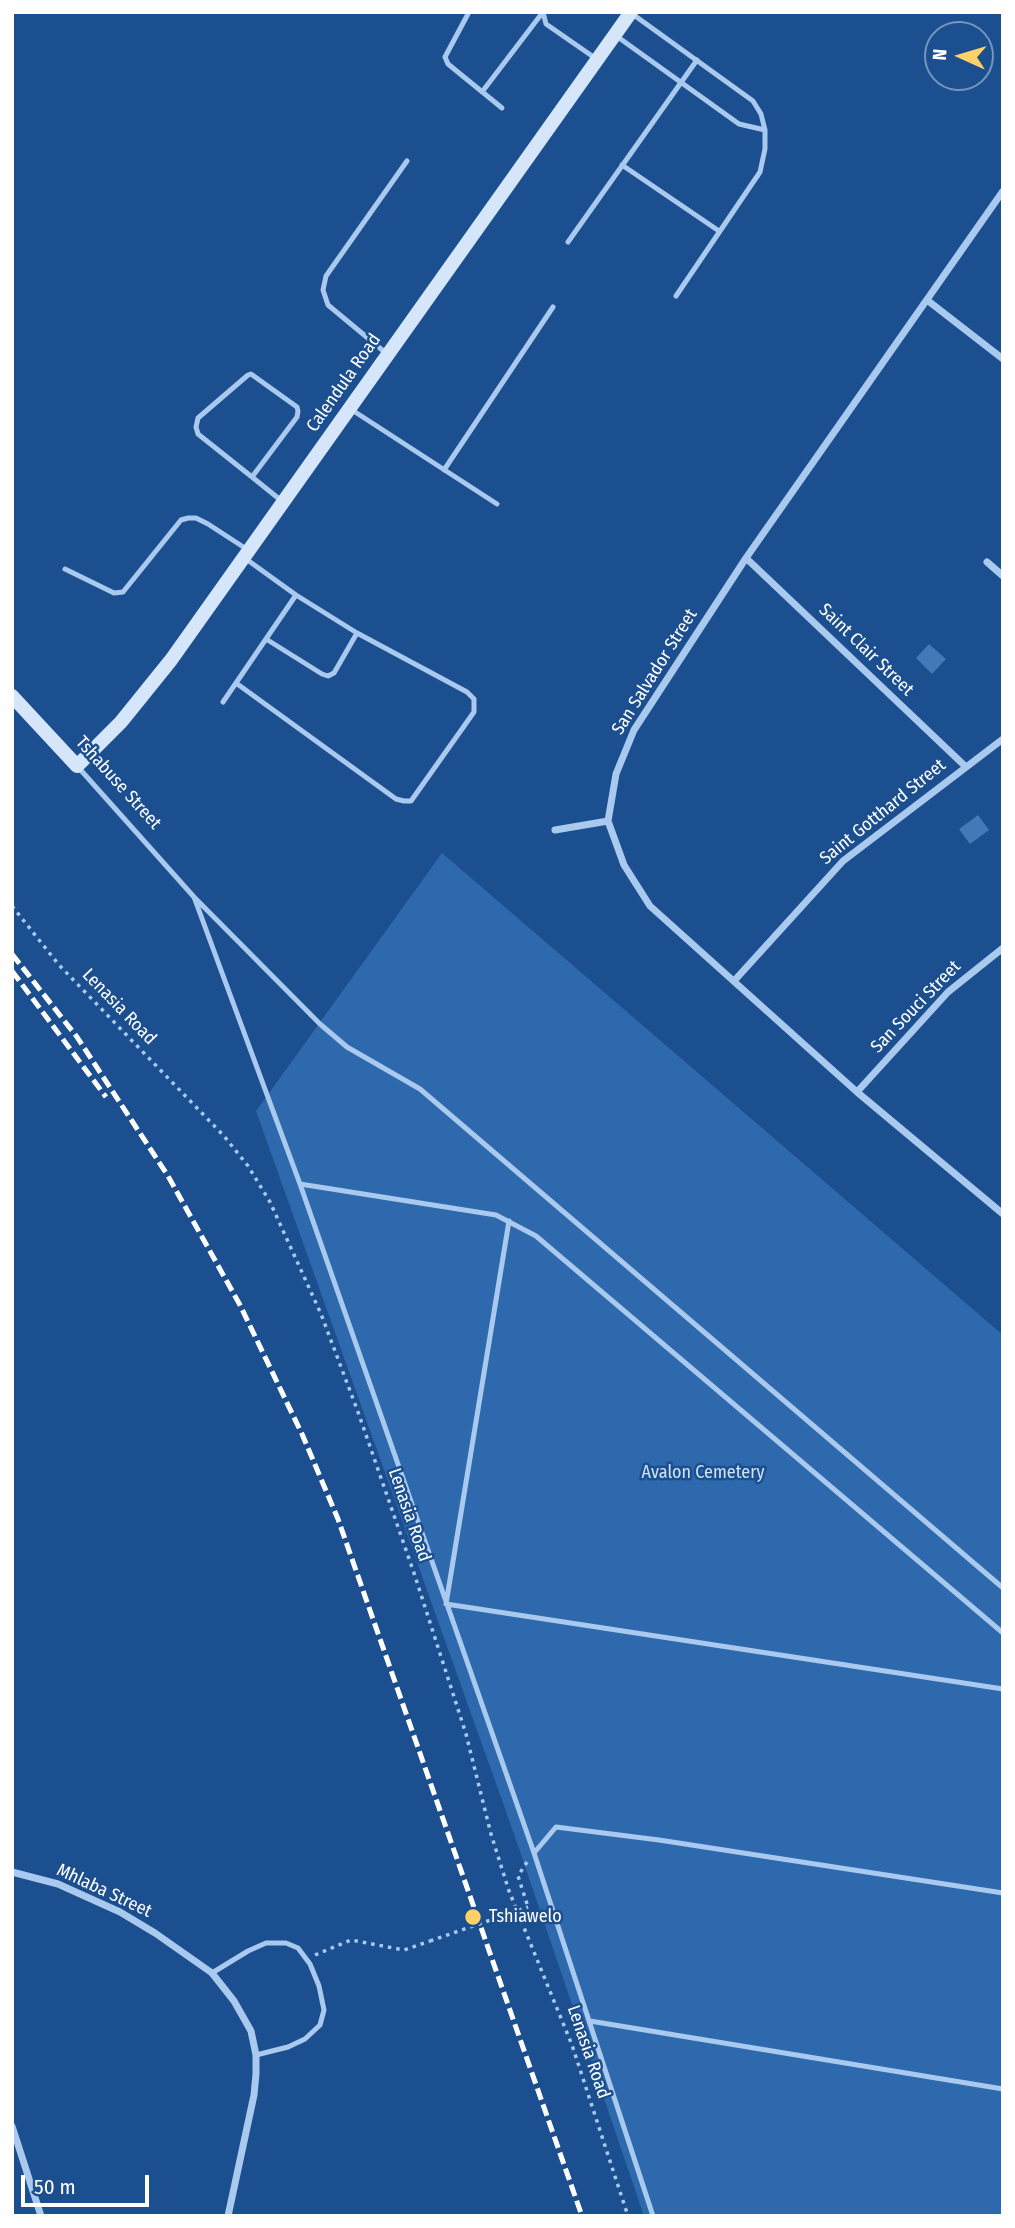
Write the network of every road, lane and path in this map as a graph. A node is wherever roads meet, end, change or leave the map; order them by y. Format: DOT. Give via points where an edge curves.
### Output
graph roads {
  1 [pos="469,12"];
  2 [pos="543,12"];
  3 [pos="631,12"];
  4 [pos="615,35"];
  5 [pos="598,60"];
  6 [pos="697,60"];
  7 [pos="681,82"];
  8 [pos="482,92"];
  9 [pos="502,108"];
  10 [pos="765,130"];
  11 [pos="407,161"];
  12 [pos="622,165"];
  13 [pos="1003,191"];
  14 [pos="719,231"];
  15 [pos="568,242"];
  16 [pos="676,296"];
  17 [pos="927,300"];
  18 [pos="552,307"];
  19 [pos="387,354"];
  20 [pos="1003,359"];
  21 [pos="349,408"];
  22 [pos="444,470"];
  23 [pos="252,477"];
  24 [pos="283,502"];
  25 [pos="496,504"];
  26 [pos="246,554"];
  27 [pos="746,558"];
  28 [pos="987,562"];
  29 [pos="65,569"];
  30 [pos="1003,576"];
  31 [pos="296,595"];
  32 [pos="357,633"];
  33 [pos="266,639"];
  34 [pos="236,683"];
  35 [pos="12,695"];
  36 [pos="223,702"];
  37 [pos="1003,739"];
  38 [pos="77,766"];
  39 [pos="965,766"];
  40 [pos="608,821"];
  41 [pos="555,830"];
  42 [pos="194,897"];
  43 [pos="12,906"];
  44 [pos="1003,948"];
  45 [pos="734,981"];
  46 [pos="857,1092"];
  47 [pos="300,1184"];
  48 [pos="1003,1214"];
  49 [pos="509,1222"];
  50 [pos="1003,1588"];
  51 [pos="446,1604"];
  52 [pos="1003,1633"];
  53 [pos="1003,1689"];
  54 [pos="534,1853"];
  55 [pos="12,1872"];
  56 [pos="517,1876"];
  57 [pos="1003,1893"];
  58 [pos="306,1959"];
  59 [pos="212,1973"];
  60 [pos="590,2021"];
  61 [pos="256,2056"];
  62 [pos="1003,2089"];
  63 [pos="12,2127"];
  64 [pos="40,2216"];
  65 [pos="228,2216"];
  66 [pos="628,2216"];
  67 [pos="653,2216"];
  1 -- 8 [label="lane" via="445,57"];
  2 -- 5 [label="lane" via="546,23"];
  2 -- 8 [label="lane"];
  3 -- 4 [label="street, Calendula Road"];
  3 -- 6 [label="lane"];
  4 -- 5 [label="street, Calendula Road"];
  4 -- 7 [label="lane"];
  5 -- 19 [label="street, Calendula Road"];
  6 -- 7 [label="lane"];
  6 -- 10 [label="lane" via="753,101"];
  7 -- 10 [label="lane" via="739,124"];
  7 -- 12 [label="lane"];
  8 -- 9 [label="lane"];
  10 -- 14 [label="lane" via="760,172"];
  11 -- 19 [label="lane" via="326,276 323,290 328,305"];
  12 -- 14 [label="lane"];
  12 -- 15 [label="lane"];
  13 -- 17 [label="street, San Salvador Street"];
  14 -- 16 [label="lane"];
  17 -- 20 [label="street"];
  17 -- 27 [label="street, San Salvador Street"];
  18 -- 22 [label="lane"];
  19 -- 21 [label="street, Calendula Road"];
  21 -- 22 [label="lane"];
  21 -- 24 [label="street, Calendula Road"];
  22 -- 25 [label="lane"];
  23 -- 23 [label="lane" via="198,434 196,426 198,418 251,374 298,411"];
  23 -- 24 [label="lane"];
  24 -- 26 [label="street, Calendula Road"];
  26 -- 29 [label="lane" via="208,524 188,518 181,520 123,592 114,593"];
  26 -- 31 [label="lane"];
  26 -- 38 [label="street, Calendula Road" via="135,706"];
  27 -- 39 [label="street, Saint Clair Street"];
  27 -- 40 [label="street, San Salvador Street" via="631,737 616,774"];
  28 -- 30 [label="street"];
  31 -- 32 [label="lane"];
  31 -- 33 [label="lane"];
  32 -- 33 [label="lane" via="328,676"];
  32 -- 34 [label="lane" via="474,699 474,712 411,800 396,799"];
  33 -- 34 [label="lane"];
  34 -- 36 [label="lane"];
  35 -- 38 [label="street, Tshabuse Street"];
  37 -- 39 [label="street, Saint Gotthard Street"];
  38 -- 42 [label="lane, Tshabuse Street"];
  39 -- 45 [label="street, Saint Gotthard Street" via="843,860"];
  40 -- 41 [label="street"];
  40 -- 45 [label="street, San Salvador Street" via="624,865 650,906"];
  42 -- 47 [label="lane"];
  42 -- 50 [label="lane, Tshabuse Street" via="320,1024 347,1047 420,1089"];
  43 -- 66 [label="path, Lenasia Road" via="59,965 224,1136 270,1202 321,1314 358,1412 466,1734 509,1891 572,2045"];
  44 -- 46 [label="street, San Souci Street" via="948,992"];
  45 -- 46 [label="street, San Salvador Street"];
  46 -- 48 [label="street, San Salvador Street"];
  47 -- 49 [label="lane" via="496,1215"];
  47 -- 51 [label="lane"];
  49 -- 51 [label="lane"];
  49 -- 52 [label="lane" via="536,1236"];
  51 -- 53 [label="lane"];
  51 -- 54 [label="lane"];
  54 -- 57 [label="lane" via="556,1827"];
  54 -- 60 [label="lane"];
  55 -- 59 [label="street, Mhlaba Street" via="58,1884 120,1912"];
  56 -- 58 [label="path, bridge" via="528,1908 404,1950 351,1940"];
  58 -- 59 [label="lane" via="298,1948 286,1943 266,1943"];
  58 -- 61 [label="lane" via="319,1986 324,2010 320,2025 288,2048"];
  59 -- 61 [label="street, Mhlaba Street" via="251,2031"];
  60 -- 62 [label="lane"];
  60 -- 67 [label="lane"];
  61 -- 65 [label="street, Mhlaba Street" via="254,2095"];
  63 -- 64 [label="street"];
}
